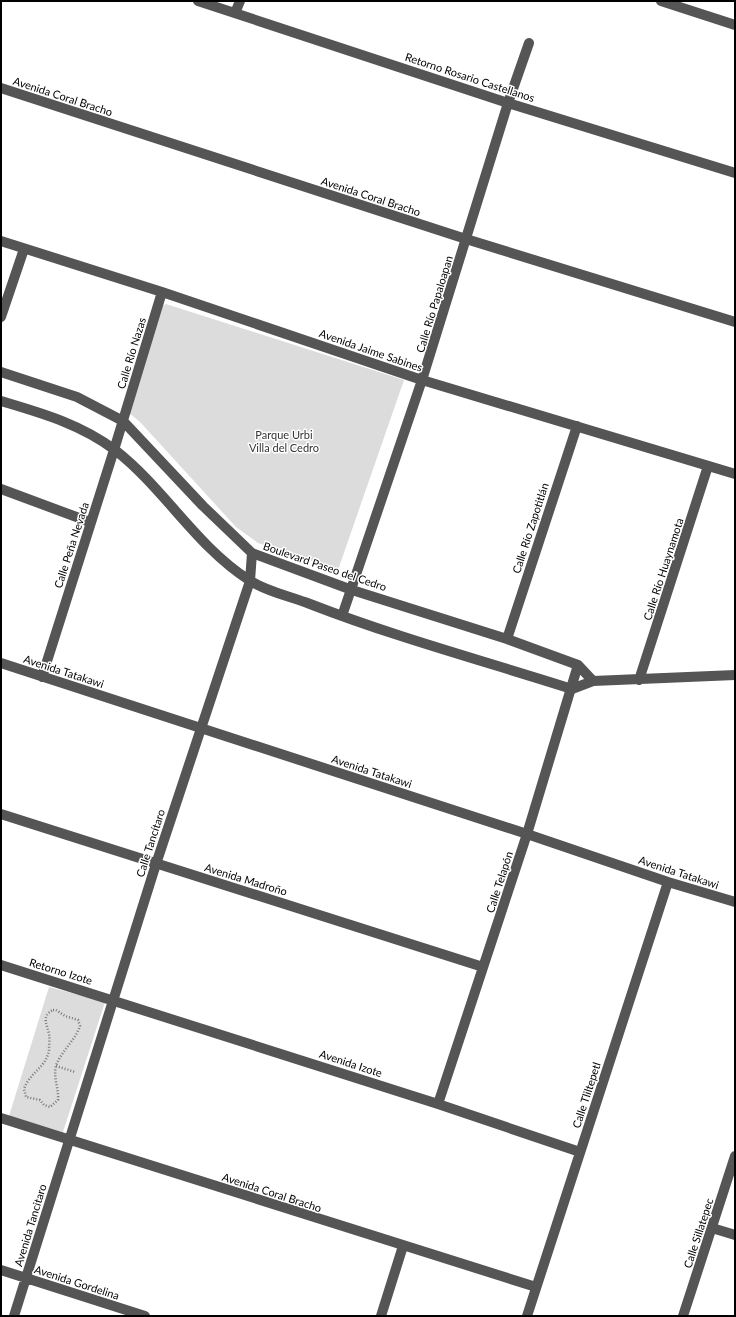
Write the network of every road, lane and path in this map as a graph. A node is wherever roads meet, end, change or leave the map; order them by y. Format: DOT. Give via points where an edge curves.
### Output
graph roads {
  1 [pos="198,1"];
  2 [pos="240,1"];
  3 [pos="661,1"];
  4 [pos="235,13"];
  5 [pos="735,24"];
  6 [pos="529,43"];
  7 [pos="1,88"];
  8 [pos="508,103"];
  9 [pos="735,173"];
  10 [pos="466,239"];
  11 [pos="1,241"];
  12 [pos="24,249"];
  13 [pos="162,292"];
  14 [pos="1,317"];
  15 [pos="735,322"];
  16 [pos="1,372"];
  17 [pos="422,380"];
  18 [pos="1,401"];
  19 [pos="122,421"];
  20 [pos="576,426"];
  21 [pos="114,450"];
  22 [pos="708,466"];
  23 [pos="735,474"];
  24 [pos="1,489"];
  25 [pos="90,522"];
  26 [pos="252,553"];
  27 [pos="250,581"];
  28 [pos="352,590"];
  29 [pos="342,616"];
  30 [pos="507,639"];
  31 [pos="1,663"];
  32 [pos="578,665"];
  33 [pos="735,675"];
  34 [pos="42,677"];
  35 [pos="639,680"];
  36 [pos="593,682"];
  37 [pos="572,689"];
  38 [pos="200,728"];
  39 [pos="1,814"];
  40 [pos="527,834"];
  41 [pos="156,864"];
  42 [pos="668,882"];
  43 [pos="735,902"];
  44 [pos="1,965"];
  45 [pos="484,967"];
  46 [pos="113,1000"];
  47 [pos="56,1066"];
  48 [pos="88,1077"];
  49 [pos="438,1104"];
  50 [pos="1,1118"];
  51 [pos="68,1140"];
  52 [pos="580,1152"];
  53 [pos="735,1156"];
  54 [pos="712,1228"];
  55 [pos="735,1235"];
  56 [pos="403,1246"];
  57 [pos="1,1270"];
  58 [pos="27,1278"];
  59 [pos="536,1287"];
  60 [pos="14,1316"];
  61 [pos="145,1316"];
  62 [pos="381,1316"];
  63 [pos="527,1316"];
  64 [pos="682,1316"];
  1 -- 4 [label="street, Retorno Rosario Castellanos"];
  2 -- 4 [label="street"];
  3 -- 5 [label="street"];
  4 -- 8 [label="street, Retorno Rosario Castellanos"];
  6 -- 8 [label="street, Calle Río Papaloapan"];
  7 -- 10 [label="street, Avenida Coral Bracho"];
  8 -- 9 [label="street, Retorno Rosario Castellanos"];
  8 -- 10 [label="street, Calle Río Papaloapan"];
  10 -- 15 [label="street, Avenida Coral Bracho"];
  10 -- 17 [label="street, Calle Río Papaloapan"];
  11 -- 12 [label="street, Avenida Jaime Sabines"];
  12 -- 13 [label="street, Avenida Jaime Sabines"];
  12 -- 14 [label="street"];
  13 -- 17 [label="street, Avenida Jaime Sabines"];
  13 -- 19 [label="street, Calle Río Nazas"];
  16 -- 19 [label="street, Boulevard Paseo del Cedro" via="77,398"];
  17 -- 20 [label="street, Avenida Jaime Sabines"];
  17 -- 28 [label="street, Calle Río Papaloapan"];
  18 -- 21 [label="street" via="58,418"];
  19 -- 21 [label="street, Calle Peña Nevada"];
  19 -- 26 [label="street, Boulevard Paseo del Cedro"];
  20 -- 22 [label="street, Avenida Jaime Sabines"];
  20 -- 30 [label="street, Calle Río Zapotitlán"];
  21 -- 25 [label="street, Calle Peña Nevada"];
  21 -- 27 [label="street" via="153,486 222,560"];
  22 -- 23 [label="street, Avenida Jaime Sabines"];
  22 -- 35 [label="street, Calle Río Huaynamota"];
  24 -- 25 [label="street"];
  25 -- 34 [label="street, Calle Peña Nevada"];
  26 -- 27 [label="street, Calle Tancítaro"];
  26 -- 28 [label="street, Boulevard Paseo del Cedro"];
  27 -- 29 [label="street"];
  27 -- 38 [label="street, Calle Tancítaro"];
  28 -- 29 [label="street, Calle Río Papaloapan"];
  28 -- 30 [label="street, Boulevard Paseo del Cedro"];
  29 -- 37 [label="street"];
  30 -- 32 [label="street, Boulevard Paseo del Cedro"];
  31 -- 34 [label="street, Avenida Tatakawi"];
  32 -- 36 [label="street, Boulevard Paseo del Cedro"];
  32 -- 37 [label="street, Calle Telapón"];
  33 -- 35 [label="street"];
  34 -- 38 [label="street, Avenida Tatakawi"];
  35 -- 36 [label="street"];
  36 -- 37 [label="street"];
  37 -- 40 [label="street, Calle Telapón"];
  38 -- 40 [label="street, Avenida Tatakawi"];
  38 -- 41 [label="street, Calle Tancítaro"];
  39 -- 41 [label="street, Avenida Madroño"];
  40 -- 42 [label="street, Avenida Tatakawi"];
  40 -- 45 [label="street, Calle Telapón"];
  41 -- 45 [label="street, Avenida Madroño"];
  41 -- 46 [label="street, Calle Tancítaro"];
  42 -- 43 [label="street, Avenida Tatakawi"];
  42 -- 52 [label="street, Calle Tliltepetl"];
  44 -- 46 [label="street, Retorno Izote"];
  45 -- 49 [label="street, Calle Telapón"];
  46 -- 48 [label="street, Calle Tancítaro"];
  46 -- 49 [label="street, Avenida Izote"];
  47 -- 47 [label="path" via="75,1039 80,1026 78,1020 53,1010 45,1017 50,1036 48,1056 29,1078 24,1089 26,1097 40,1100 50,1108 58,1100 54,1079"];
  47 -- 48 [label="path"];
  48 -- 51 [label="street, Calle Tancítaro"];
  49 -- 52 [label="street, Avenida Izote"];
  50 -- 51 [label="street, Avenida Coral Bracho"];
  51 -- 56 [label="street, Avenida Coral Bracho"];
  51 -- 58 [label="street, Avenida Tancitaro"];
  52 -- 59 [label="street, Calle Tliltepetl"];
  53 -- 54 [label="street, Calle Sillatepec"];
  54 -- 55 [label="street"];
  54 -- 64 [label="street, Calle Sillatepec"];
  56 -- 59 [label="street, Avenida Coral Bracho"];
  56 -- 62 [label="street"];
  57 -- 58 [label="street, Avenida Gordelina"];
  58 -- 60 [label="street, Avenida Tancitaro"];
  58 -- 61 [label="street, Avenida Gordelina"];
  59 -- 63 [label="street, Calle Tliltepetl"];
}
